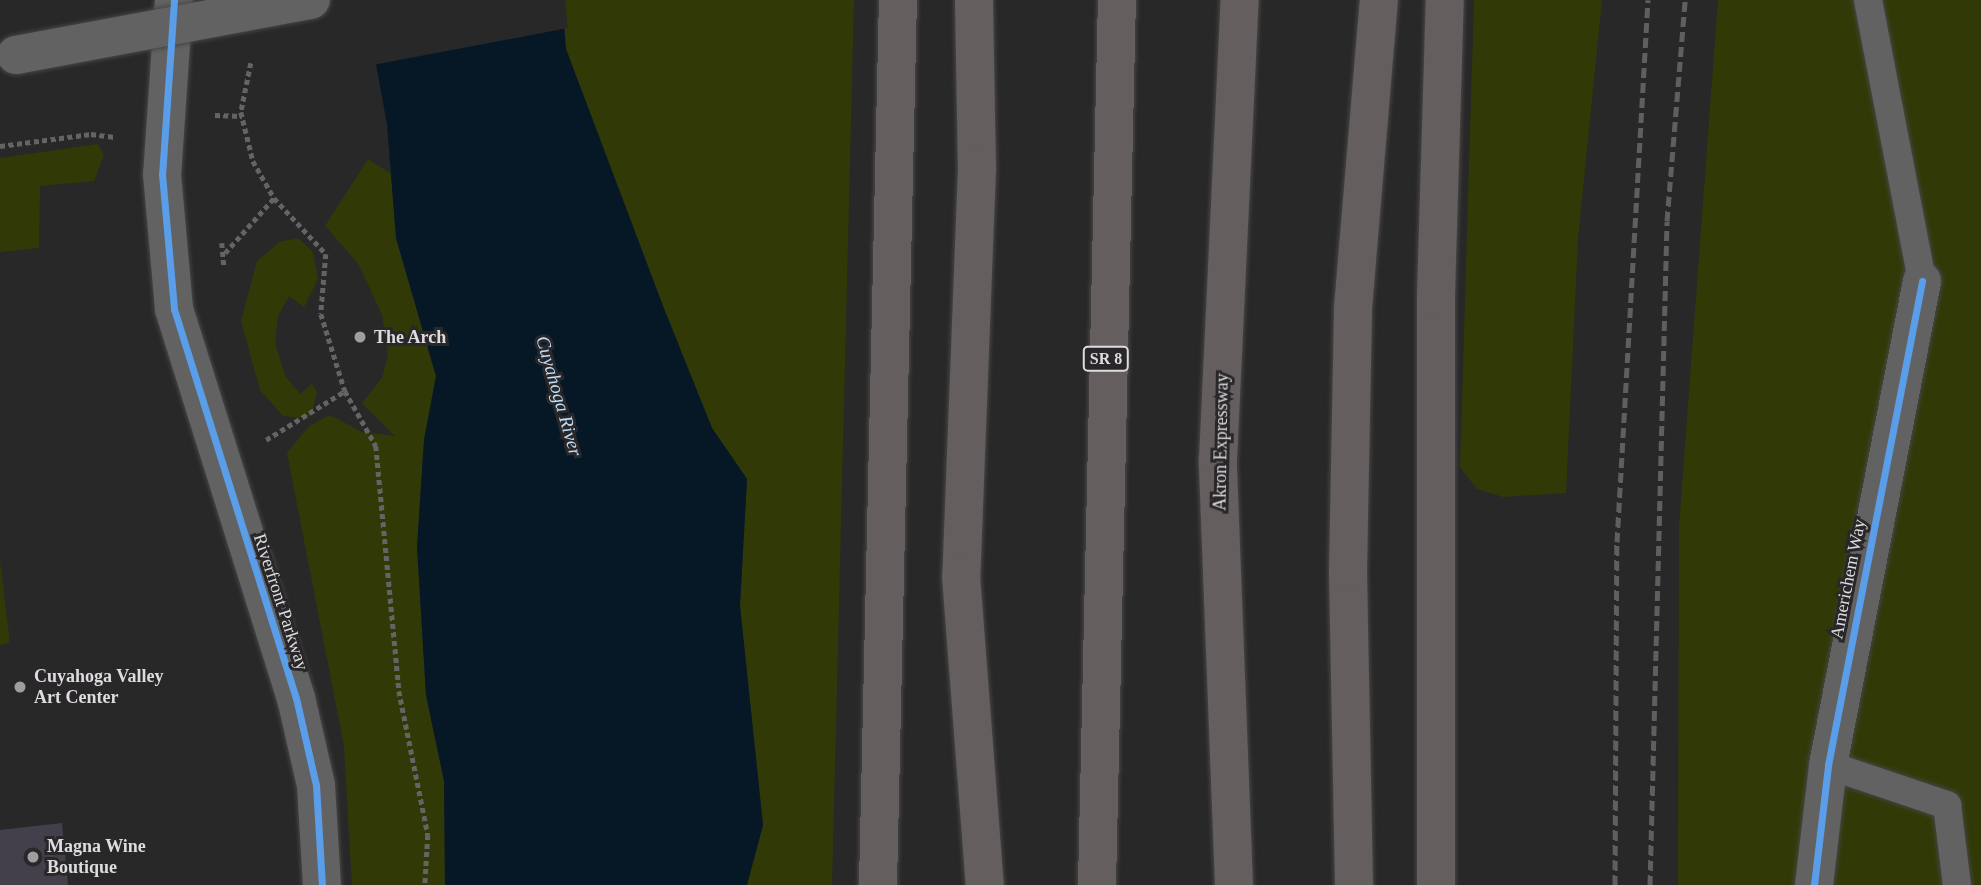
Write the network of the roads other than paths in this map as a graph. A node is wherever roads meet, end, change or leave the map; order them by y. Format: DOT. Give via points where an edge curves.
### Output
graph roads {
  1 [pos="174,0"];
  2 [pos="311,0"];
  3 [pos="898,0"];
  4 [pos="974,0"];
  5 [pos="1117,0"];
  6 [pos="1240,0"];
  7 [pos="1379,0"];
  8 [pos="1445,0"];
  9 [pos="1868,0"];
  10 [pos="16,55"];
  11 [pos="1922,281"];
  12 [pos="1829,765"];
  13 [pos="322,885"];
  14 [pos="878,885"];
  15 [pos="985,885"];
  16 [pos="1097,885"];
  17 [pos="1234,885"];
  18 [pos="1354,885"];
  19 [pos="1436,885"];
  20 [pos="1814,885"];
  21 [pos="1957,885"];
  1 -- 13 [label="street, Riverfront Parkway" via="163,150 174,309 296,698 316,785"];
  2 -- 10 [label="street, bridge"];
  3 -- 14 [label="highway"];
  4 -- 15 [label="highway" via="977,168 961,576"];
  5 -- 16 [label="highway, SR 8"];
  6 -- 17 [label="highway, Akron Expressway" via="1218,459"];
  7 -- 18 [label="highway" via="1353,308 1348,571"];
  8 -- 19 [label="highway" via="1436,295"];
  9 -- 11 [label="lane"];
  11 -- 12 [label="street, Americhem Way"];
  12 -- 20 [label="street, Americhem Way"];
  12 -- 21 [label="lane" via="1947,805"];
}
